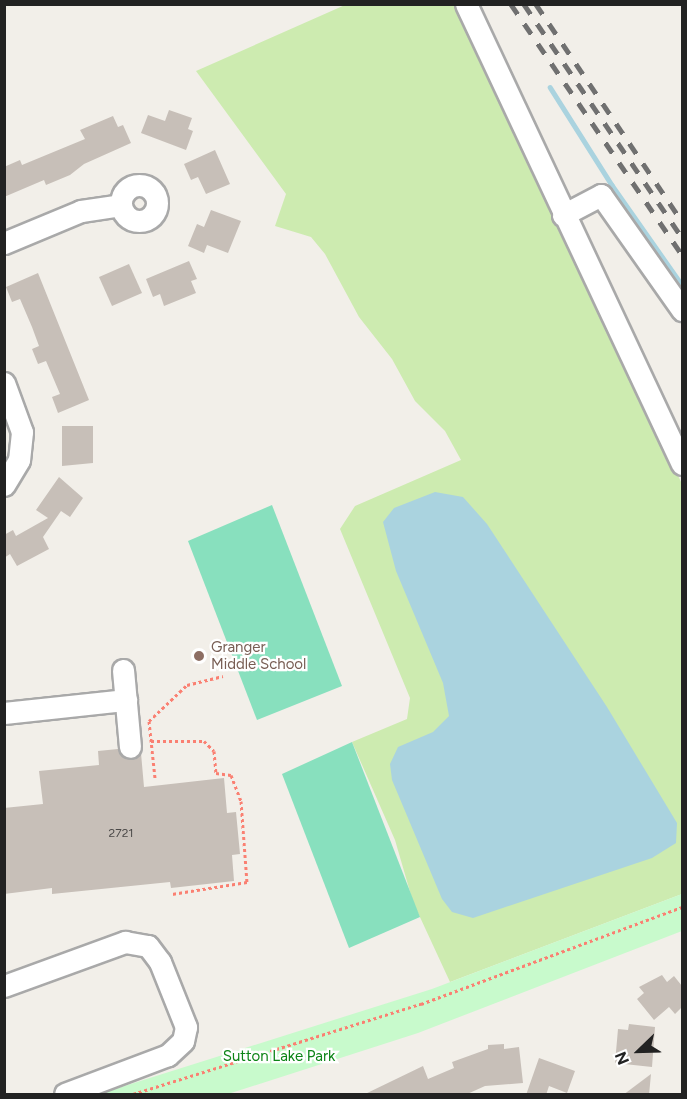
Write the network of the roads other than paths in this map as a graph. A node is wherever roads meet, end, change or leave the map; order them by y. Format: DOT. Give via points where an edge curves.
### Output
graph roads {
  1 [pos="466,4"];
  2 [pos="121,205"];
  3 [pos="563,215"];
  4 [pos="4,243"];
  5 [pos="682,310"];
  6 [pos="4,383"];
  7 [pos="682,464"];
  8 [pos="4,485"];
  9 [pos="123,670"];
  10 [pos="126,700"];
  11 [pos="4,713"];
  12 [pos="130,747"];
  13 [pos="4,986"];
  14 [pos="65,1095"];
  1 -- 3 [label="street"];
  2 -- 4 [label="street" via="81,211"];
  3 -- 5 [label="street" via="601,195"];
  3 -- 7 [label="street"];
  6 -- 8 [label="street" via="22,432 19,460"];
  9 -- 10 [label="street"];
  10 -- 11 [label="street"];
  10 -- 12 [label="street"];
  13 -- 14 [label="street" via="125,942 148,946 160,962 186,1027 183,1041 168,1055"];
}
